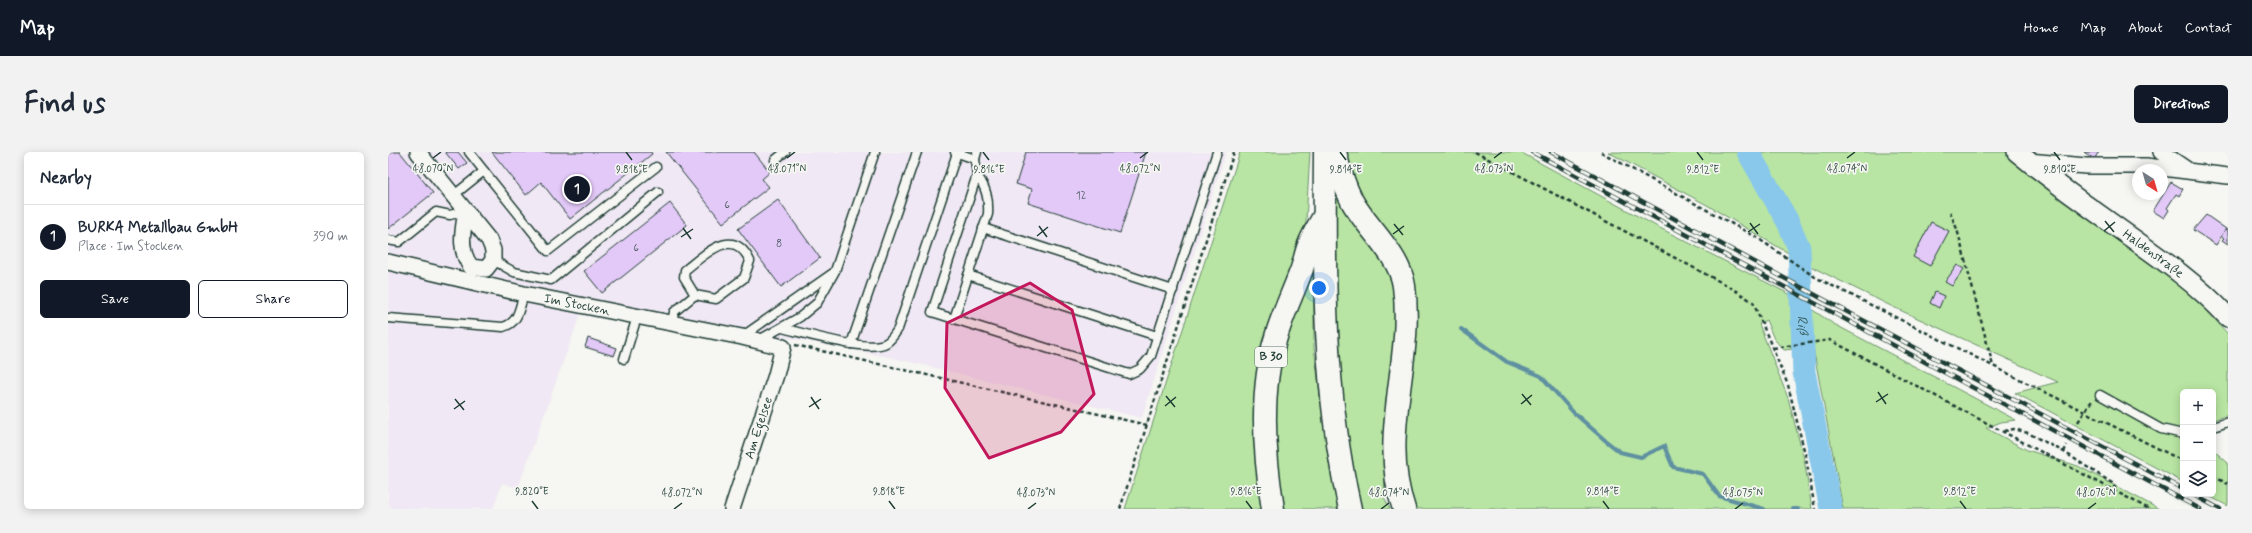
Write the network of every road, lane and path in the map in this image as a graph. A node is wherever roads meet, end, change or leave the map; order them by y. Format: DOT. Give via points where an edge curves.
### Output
graph roads {
  1 [pos="418,152"];
  2 [pos="469,152"];
  3 [pos="785,152"];
  4 [pos="875,152"];
  5 [pos="916,152"];
  6 [pos="956,152"];
  7 [pos="1217,152"];
  8 [pos="1234,152"];
  9 [pos="1325,152"];
  10 [pos="1335,152"];
  11 [pos="1475,152"];
  12 [pos="1601,152"];
  13 [pos="2161,152"];
  14 [pos="976,155"];
  15 [pos="2022,156"];
  16 [pos="775,160"];
  17 [pos="656,167"];
  18 [pos="484,171"];
  19 [pos="2188,171"];
  20 [pos="977,175"];
  21 [pos="2228,176"];
  22 [pos="658,192"];
  23 [pos="454,195"];
  24 [pos="466,211"];
  25 [pos="1950,212"];
  26 [pos="1324,215"];
  27 [pos="983,228"];
  28 [pos="388,240"];
  29 [pos="493,260"];
  30 [pos="388,262"];
  31 [pos="835,271"];
  32 [pos="968,275"];
  33 [pos="1173,290"];
  34 [pos="524,294"];
  35 [pos="695,295"];
  36 [pos="637,317"];
  37 [pos="2228,317"];
  38 [pos="388,318"];
  39 [pos="954,319"];
  40 [pos="672,322"];
  41 [pos="782,328"];
  42 [pos="1158,336"];
  43 [pos="742,337"];
  44 [pos="762,342"];
  45 [pos="851,344"];
  46 [pos="788,346"];
  47 [pos="1773,348"];
  48 [pos="624,359"];
  49 [pos="1993,367"];
  50 [pos="2100,395"];
  51 [pos="2084,410"];
  52 [pos="2078,422"];
  53 [pos="2228,422"];
  54 [pos="1147,425"];
  55 [pos="2216,426"];
  56 [pos="2004,431"];
  57 [pos="2180,433"];
  58 [pos="2067,445"];
  59 [pos="2064,452"];
  60 [pos="2180,459"];
  61 [pos="2216,478"];
  62 [pos="2228,484"];
  63 [pos="2117,493"];
  64 [pos="732,509"];
  65 [pos="1120,509"];
  66 [pos="1273,509"];
  67 [pos="1350,509"];
  68 [pos="1404,509"];
  69 [pos="1815,509"];
  70 [pos="2149,509"];
  1 -- 23 [label="street"];
  2 -- 18 [label="lane"];
  3 -- 16 [label="lane"];
  4 -- 31 [label="lane"];
  5 -- 45 [label="lane"];
  6 -- 14 [label="lane"];
  6 -- 45 [label="lane" via="898,329 887,343 878,346"];
  7 -- 33 [label="lane"];
  8 -- 54 [label="path"];
  9 -- 26 [label="highway, B 30"];
  10 -- 68 [label="highway" via="1352,202 1392,256 1404,284 1404,350 1397,401 1394,454 1398,492"];
  11 -- 47 [label="path" via="1730,287 1753,302"];
  12 -- 49 [label="path" via="1756,237 1815,278"];
  13 -- 19 [label="street"];
  14 -- 20 [label="lane"];
  15 -- 19 [label="street" via="2086,166 2146,166"];
  15 -- 37 [label="street, Haldenstraße" via="2103,218 2179,271"];
  17 -- 18 [label="lane" via="548,251"];
  18 -- 23 [label="lane"];
  19 -- 21 [label="street"];
  20 -- 27 [label="lane" via="985,186 989,200"];
  20 -- 39 [label="lane" via="932,312"];
  22 -- 29 [label="lane" via="551,280 514,272"];
  23 -- 24 [label="street"];
  24 -- 28 [label="lane" via="450,215 436,212 399,242"];
  24 -- 29 [label="street" via="489,240"];
  24 -- 29 [label="street" via="461,238 464,257 471,266 479,269 486,269"];
  25 -- 49 [label="path" via="1958,229"];
  26 -- 66 [label="highway, B 30" via="1309,245 1276,337 1267,381 1265,428 1268,480"];
  26 -- 67 [label="highway, B 30" via="1327,361 1337,443"];
  27 -- 32 [label="lane"];
  27 -- 33 [label="lane"];
  30 -- 34 [label="street, Im Stocken"];
  31 -- 41 [label="lane" via="817,304"];
  31 -- 43 [label="lane"];
  32 -- 39 [label="lane"];
  32 -- 42 [label="lane"];
  33 -- 42 [label="lane"];
  34 -- 36 [label="street, Im Stocken"];
  34 -- 38 [label="lane" via="516,319 512,325 503,328"];
  35 -- 35 [label="lane" via="716,299 744,278 750,261 739,245 718,245 685,270 684,277"];
  35 -- 40 [label="lane" via="674,312"];
  36 -- 40 [label="street, Im Stocken"];
  36 -- 48 [label="lane"];
  39 -- 42 [label="lane" via="1129,374 1146,364"];
  40 -- 43 [label="street, Im Stocken"];
  41 -- 44 [label="lane"];
  41 -- 45 [label="lane"];
  43 -- 44 [label="street, Im Stocken"];
  44 -- 46 [label="street, Im Stocken"];
  46 -- 54 [label="path"];
  46 -- 64 [label="street, Am Egelsee"];
  47 -- 56 [label="path" via="1830,340"];
  47 -- 69 [label="path" via="1788,385 1806,458"];
  49 -- 51 [label="path"];
  50 -- 57 [label="lane" via="2161,429"];
  51 -- 52 [label="path"];
  51 -- 60 [label="path"];
  53 -- 55 [label="lane"];
  54 -- 65 [label="path"];
  56 -- 59 [label="path" via="2014,429 2028,433"];
  56 -- 63 [label="path"];
  58 -- 59 [label="path"];
  59 -- 63 [label="path" via="2112,483"];
  61 -- 62 [label="path"];
  63 -- 70 [label="path"];
}
